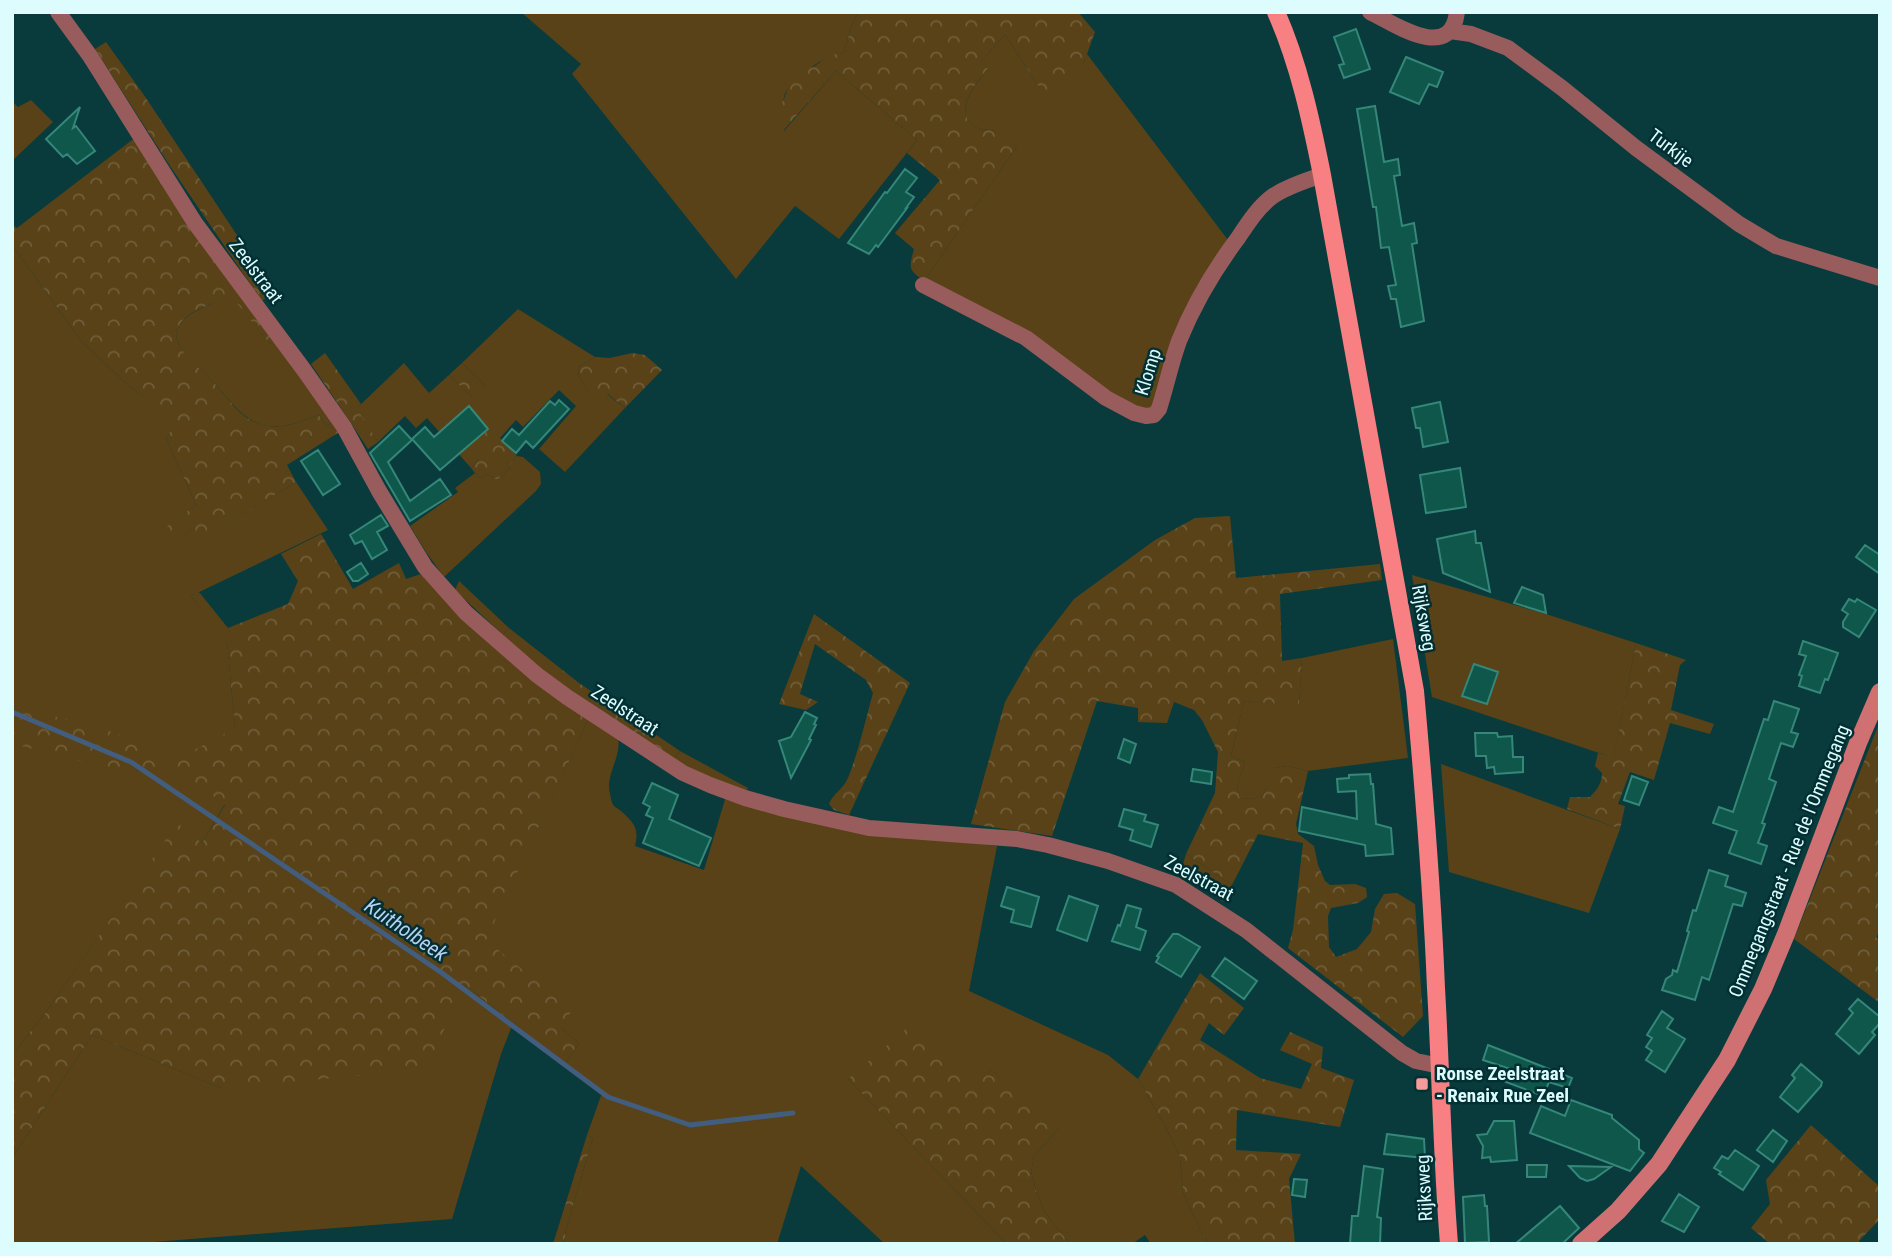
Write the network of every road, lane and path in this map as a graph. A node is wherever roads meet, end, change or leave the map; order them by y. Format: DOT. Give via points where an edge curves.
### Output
graph roads {
  1 [pos="58,12"];
  2 [pos="1276,12"];
  3 [pos="1370,12"];
  4 [pos="1457,12"];
  5 [pos="1450,31"];
  6 [pos="1322,175"];
  7 [pos="1880,278"];
  8 [pos="923,285"];
  9 [pos="1880,692"];
  10 [pos="1440,1066"];
  11 [pos="1449,1244"];
  12 [pos="1581,1244"];
  1 -- 10 [label="street, Zeelstraat" via="195,223 344,427 425,566 466,613 547,682 683,773 754,801 869,828 1038,843 1176,885 1246,930 1402,1053"];
  2 -- 6 [label="main road, Rijksweg" via="1304,90"];
  3 -- 5 [label="street, Turkije" via="1423,37 1440,37"];
  4 -- 5 [label="street"];
  5 -- 7 [label="street, Turkije" via="1508,48 1738,224 1776,246"];
  6 -- 8 [label="street, Klomp" via="1273,196 1237,239 1194,308 1154,415 1134,412 1106,398 1026,338"];
  6 -- 10 [label="main road, Rijksweg" via="1415,691"];
  9 -- 12 [label="main road, Ommegangstraat - Rue de l'Ommegang" via="1786,934 1727,1060 1659,1164"];
  10 -- 11 [label="main road, Rijksweg"];
}
